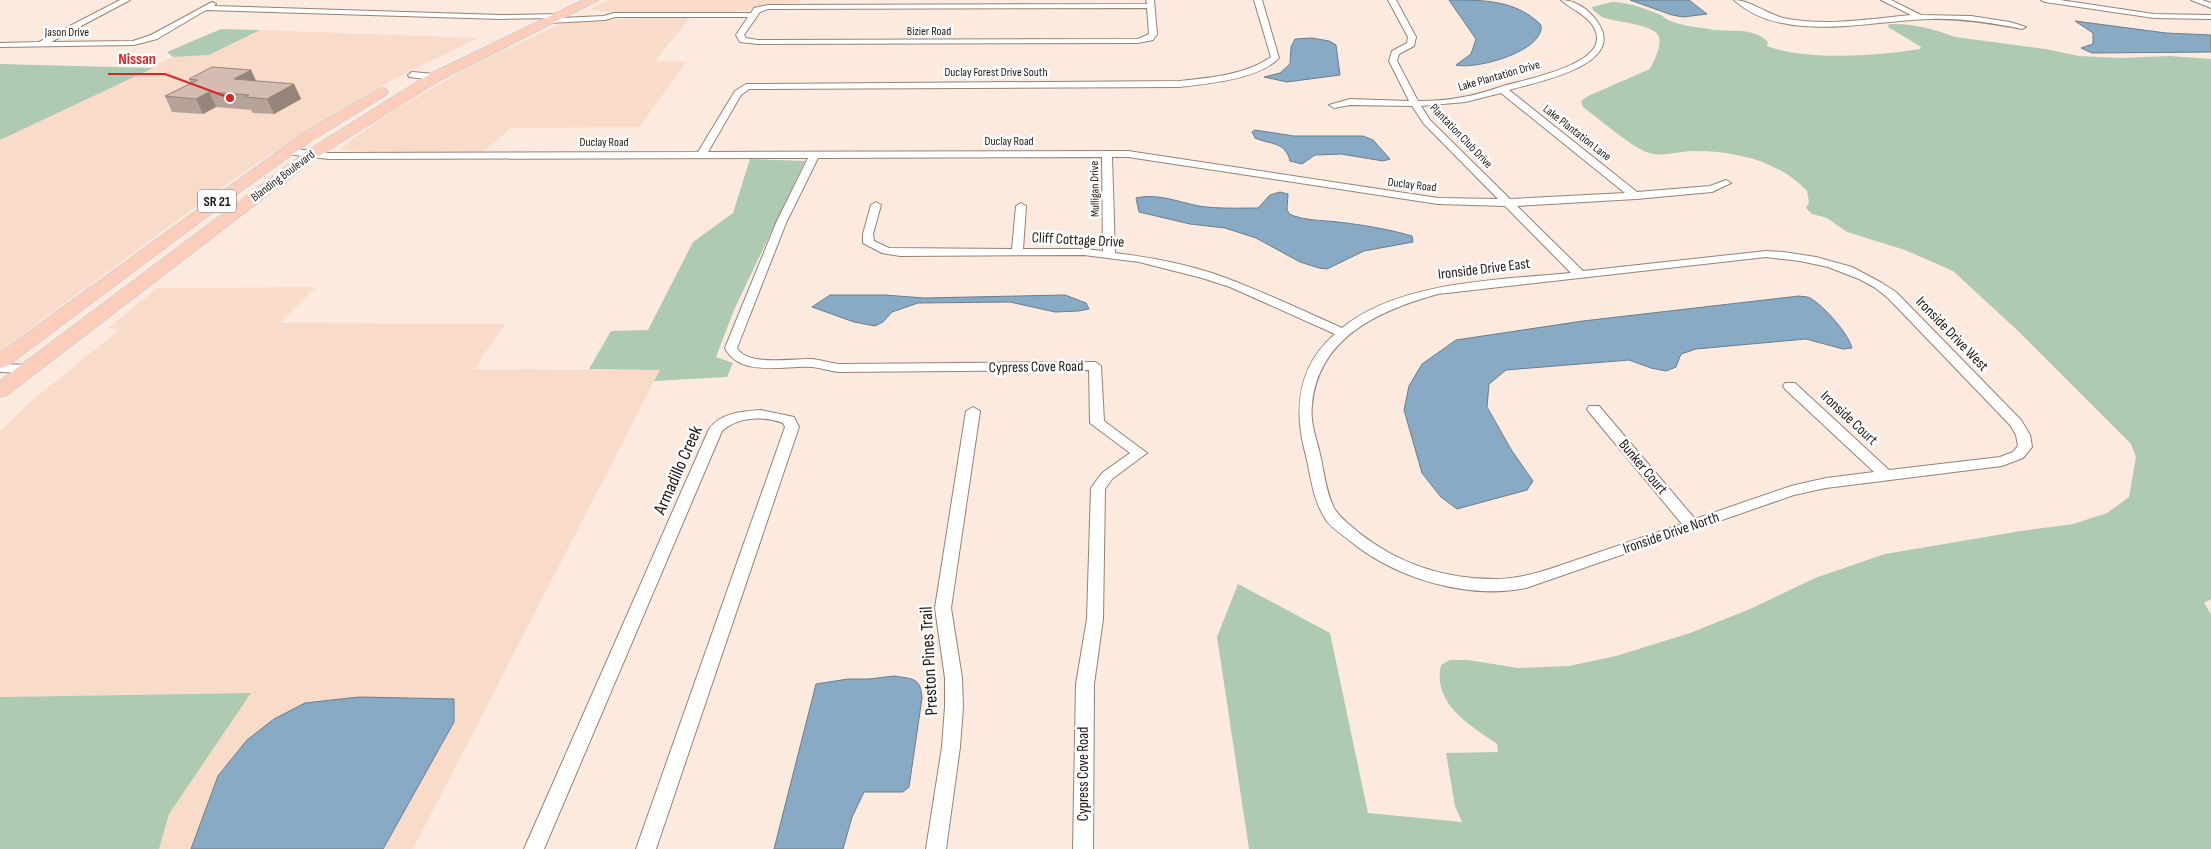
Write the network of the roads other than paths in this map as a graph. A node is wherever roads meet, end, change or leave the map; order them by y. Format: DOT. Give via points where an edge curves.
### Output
graph roads {
  1 [pos="126,0"];
  2 [pos="219,0"];
  3 [pos="568,0"];
  4 [pos="1258,0"];
  5 [pos="1392,0"];
  6 [pos="1565,0"];
  7 [pos="1738,0"];
  8 [pos="1885,0"];
  9 [pos="2045,0"];
  10 [pos="2195,0"];
  11 [pos="587,2"];
  12 [pos="1150,3"];
  13 [pos="2211,6"];
  14 [pos="205,8"];
  15 [pos="614,15"];
  16 [pos="753,15"];
  17 [pos="1921,17"];
  18 [pos="2211,17"];
  19 [pos="530,18"];
  20 [pos="553,18"];
  21 [pos="2022,27"];
  22 [pos="0,45"];
  23 [pos="39,45"];
  24 [pos="412,75"];
  25 [pos="435,78"];
  26 [pos="1502,89"];
  27 [pos="1414,102"];
  28 [pos="1334,105"];
  29 [pos="287,151"];
  30 [pos="312,154"];
  31 [pos="815,154"];
  32 [pos="1107,154"];
  33 [pos="701,155"];
  34 [pos="1726,183"];
  35 [pos="1636,196"];
  36 [pos="1510,203"];
  37 [pos="876,204"];
  38 [pos="1021,206"];
  39 [pos="1017,252"];
  40 [pos="1109,254"];
  41 [pos="1835,265"];
  42 [pos="1579,274"];
  43 [pos="1342,334"];
  44 [pos="0,362"];
  45 [pos="0,368"];
  46 [pos="30,368"];
  47 [pos="1790,386"];
  48 [pos="0,391"];
  49 [pos="1594,409"];
  50 [pos="973,411"];
  51 [pos="2025,447"];
  52 [pos="1885,475"];
  53 [pos="1331,516"];
  54 [pos="1692,526"];
  55 [pos="1083,845"];
  56 [pos="534,849"];
  57 [pos="646,849"];
  58 [pos="936,849"];
  1 -- 23 [label="street"];
  2 -- 14 [label="street, Jason Drive"];
  3 -- 19 [label="main road, Blanding Boulevard / SR 21"];
  4 -- 33 [label="street, Duclay Forest Drive South" via="1275,58 1266,65 1245,72 1179,84 746,87 738,93"];
  5 -- 27 [label="street, Plantation Club Drive" via="1412,37 1411,44 1395,53 1393,61"];
  6 -- 26 [label="street, Lake Plantation Drive" via="1587,14 1598,26 1598,48 1583,62 1570,68"];
  7 -- 17 [label="street" via="1770,18 1805,25"];
  8 -- 17 [label="street"];
  9 -- 18 [label="street" via="2154,16"];
  10 -- 13 [label="street"];
  11 -- 15 [label="street" via="587,10"];
  11 -- 20 [label="main road, Blanding Boulevard / SR 21"];
  12 -- 16 [label="street" via="774,7 759,9"];
  12 -- 16 [label="street, Bizier Road" via="1153,34 1144,40 1120,42 743,40 740,35"];
  14 -- 19 [label="street"];
  14 -- 23 [label="street, Jason Drive" via="154,37 134,43"];
  15 -- 16 [label="street"];
  15 -- 20 [label="street"];
  17 -- 21 [label="street" via="1976,19"];
  19 -- 20 [label="street"];
  19 -- 24 [label="main road, Blanding Boulevard / SR 21"];
  20 -- 25 [label="main road, Blanding Boulevard / SR 21"];
  22 -- 23 [label="street, Jason Drive"];
  24 -- 25 [label="street"];
  24 -- 29 [label="main road, Blanding Boulevard / SR 21"];
  25 -- 30 [label="main road, Blanding Boulevard / SR 21"];
  26 -- 27 [label="street, Lake Plantation Drive" via="1457,101"];
  26 -- 35 [label="street, Lake Plantation Lane"];
  27 -- 28 [label="street, Lake Plantation Drive"];
  27 -- 36 [label="street, Plantation Club Drive" via="1427,122"];
  29 -- 30 [label="street, Duclay Road"];
  29 -- 44 [label="main road, Blanding Boulevard / SR 21"];
  30 -- 33 [label="street, Duclay Road"];
  30 -- 46 [label="main road, Blanding Boulevard / SR 21"];
  31 -- 32 [label="street, Duclay Road"];
  31 -- 33 [label="street, Duclay Road"];
  31 -- 55 [label="street, Cypress Cove Road" via="781,223 731,348 736,358 754,363 813,363 839,368 1095,366 1097,423 1140,453 1107,476 1098,488 1095,620 1085,684"];
  32 -- 36 [label="street, Duclay Road" via="1149,156 1409,198"];
  32 -- 40 [label="street, Mulligan Drive"];
  34 -- 35 [label="street, Duclay Road" via="1712,189"];
  35 -- 36 [label="street, Duclay Road"];
  36 -- 42 [label="street, Plantation Club Drive"];
  37 -- 39 [label="street, Cliff Cottage Drive" via="868,234 869,243 886,252"];
  38 -- 39 [label="street"];
  39 -- 40 [label="street, Cliff Cottage Drive"];
  40 -- 43 [label="street, Cliff Cottage Drive" via="1206,275"];
  41 -- 42 [label="street, Ironside Drive East" via="1789,255 1766,254"];
  41 -- 51 [label="street, Ironside Drive West" via="1858,273 1892,295 2016,423 2023,434"];
  42 -- 43 [label="street, Ironside Drive East" via="1467,286 1413,296 1374,312"];
  43 -- 53 [label="street, Ironside Drive East" via="1323,353 1310,378 1305,405 1307,430 1321,492"];
  45 -- 46 [label="street"];
  46 -- 48 [label="main road, Blanding Boulevard / SR 21"];
  47 -- 52 [label="street, Ironside Court"];
  49 -- 54 [label="street, Bunker Court"];
  50 -- 58 [label="street, Preston Pines Trail" via="943,608 943,626 954,685 954,711"];
  51 -- 52 [label="street, Ironside Drive North" via="2018,455 2002,461"];
  52 -- 54 [label="street, Ironside Drive North" via="1826,483 1791,492"];
  53 -- 54 [label="street, Ironside Drive North" via="1361,544 1398,566 1440,579 1477,584 1516,584 1544,577"];
  56 -- 57 [label="street, Armadillo Creek" via="716,429 730,418 779,416 789,420 792,427"];
}
